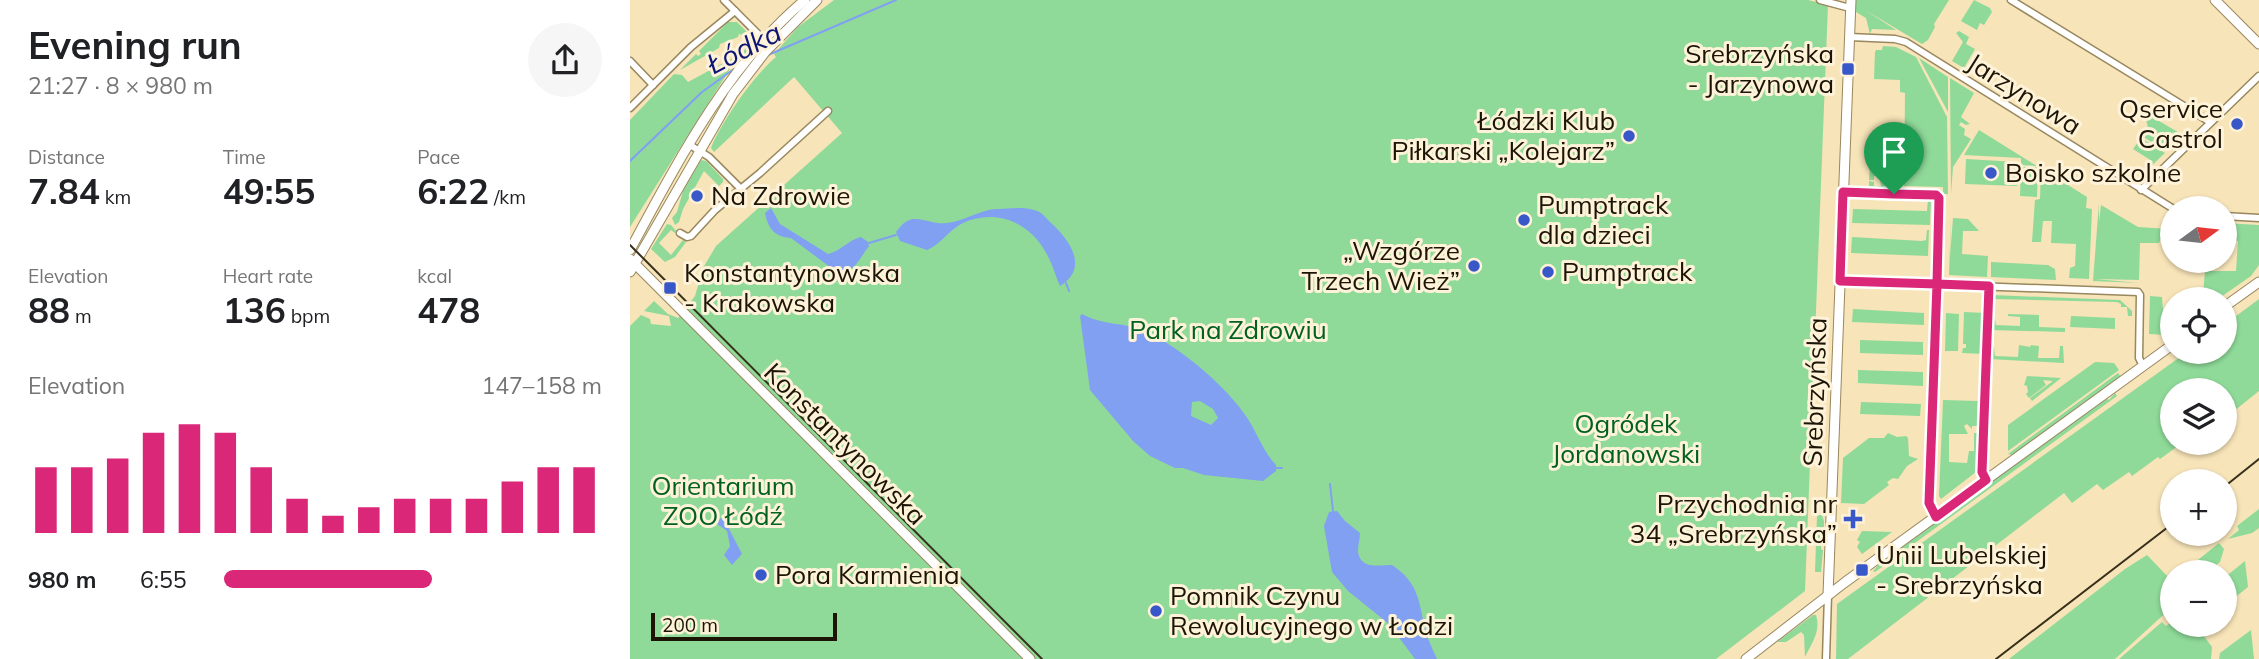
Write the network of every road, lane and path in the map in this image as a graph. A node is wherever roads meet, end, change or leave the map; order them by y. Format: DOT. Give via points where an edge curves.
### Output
graph roads {
  1 [pos="724,0"];
  2 [pos="805,0"];
  3 [pos="817,0"];
  4 [pos="1820,0"];
  5 [pos="2011,0"];
  6 [pos="2215,0"];
  7 [pos="1851,4"];
  8 [pos="735,11"];
  9 [pos="1849,37"];
  10 [pos="2259,44"];
  11 [pos="767,46"];
  12 [pos="630,61"];
  13 [pos="751,62"];
  14 [pos="2259,76"];
  15 [pos="653,85"];
  16 [pos="630,108"];
  17 [pos="828,111"];
  18 [pos="2210,122"];
  19 [pos="690,145"];
  20 [pos="699,150"];
  21 [pos="741,189"];
  22 [pos="2141,190"];
  23 [pos="1843,192"];
  24 [pos="2160,201"];
  25 [pos="2237,217"];
  26 [pos="2259,218"];
  27 [pos="680,233"];
  28 [pos="630,250"];
  29 [pos="632,265"];
  30 [pos="1840,281"];
  31 [pos="2259,282"];
  32 [pos="1937,284"];
  33 [pos="1989,286"];
  34 [pos="2237,298"];
  35 [pos="2160,354"];
  36 [pos="2143,366"];
  37 [pos="1986,480"];
  38 [pos="1936,517"];
  39 [pos="1828,595"];
  40 [pos="1030,659"];
  41 [pos="1746,659"];
  42 [pos="1826,659"];
  1 -- 8 [label="street"];
  2 -- 11 [label="main road"];
  3 -- 11 [label="main road"];
  4 -- 7 [label="street"];
  5 -- 18 [label="street"];
  6 -- 10 [label="main road"];
  7 -- 9 [label="main road, Srebrzyńska"];
  8 -- 11 [label="street"];
  8 -- 15 [label="street"];
  9 -- 22 [label="street, Jarzynowa" via="1906,42"];
  9 -- 23 [label="main road, Srebrzyńska"];
  11 -- 13 [label="main road"];
  12 -- 15 [label="street"];
  13 -- 19 [label="main road" via="735,75"];
  13 -- 20 [label="main road"];
  14 -- 18 [label="street"];
  15 -- 16 [label="street"];
  17 -- 21 [label="street"];
  18 -- 22 [label="street"];
  19 -- 20 [label="street"];
  19 -- 28 [label="main road"];
  20 -- 21 [label="street"];
  20 -- 29 [label="main road"];
  21 -- 27 [label="street" via="691,236"];
  22 -- 24 [label="street, Jarzynowa"];
  23 -- 30 [label="main road, Srebrzyńska"];
  23 -- 32 [label="street" via="1936,195"];
  25 -- 26 [label="street"];
  29 -- 40 [label="main road, Konstantynowska"];
  30 -- 32 [label="street"];
  30 -- 39 [label="main road, Srebrzyńska"];
  31 -- 34 [label="main road"];
  32 -- 33 [label="street"];
  32 -- 38 [label="street" via="1929,503"];
  33 -- 36 [label="street" via="2138,292"];
  33 -- 37 [label="street" via="1982,472"];
  35 -- 36 [label="main road"];
  36 -- 37 [label="main road"];
  37 -- 38 [label="main road"];
  38 -- 39 [label="main road"];
  39 -- 41 [label="main road"];
  39 -- 42 [label="street, Srebrzyńska"];
}
